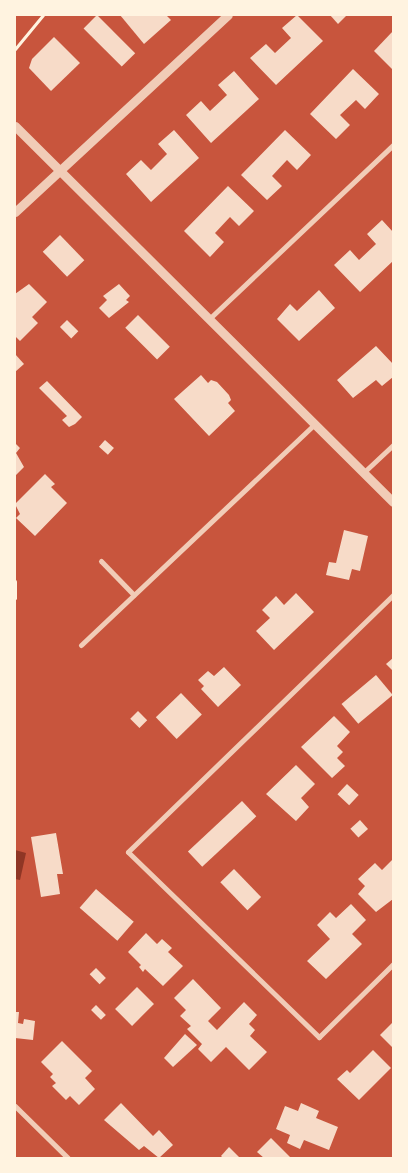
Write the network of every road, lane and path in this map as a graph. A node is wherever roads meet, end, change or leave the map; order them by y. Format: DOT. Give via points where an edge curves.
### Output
graph roads {
  1 [pos="44,15"];
  2 [pos="228,15"];
  3 [pos="15,49"];
  4 [pos="15,126"];
  5 [pos="393,145"];
  6 [pos="60,170"];
  7 [pos="15,212"];
  8 [pos="210,319"];
  9 [pos="315,424"];
  10 [pos="393,444"];
  11 [pos="363,473"];
  12 [pos="393,502"];
  13 [pos="101,561"];
  14 [pos="15,581"];
  15 [pos="134,595"];
  16 [pos="393,595"];
  17 [pos="15,598"];
  18 [pos="81,645"];
  19 [pos="393,964"];
  20 [pos="15,1106"];
  21 [pos="68,1158"];
  1 -- 3 [label="path"];
  2 -- 6 [label="street"];
  4 -- 6 [label="street"];
  5 -- 8 [label="street"];
  6 -- 7 [label="street"];
  6 -- 8 [label="street"];
  8 -- 9 [label="street"];
  9 -- 11 [label="street"];
  9 -- 15 [label="street"];
  10 -- 11 [label="street"];
  11 -- 12 [label="street"];
  13 -- 15 [label="street"];
  14 -- 17 [label="path"];
  15 -- 18 [label="street"];
  16 -- 19 [label="street" via="128,852 319,1037"];
  20 -- 21 [label="street"];
}
